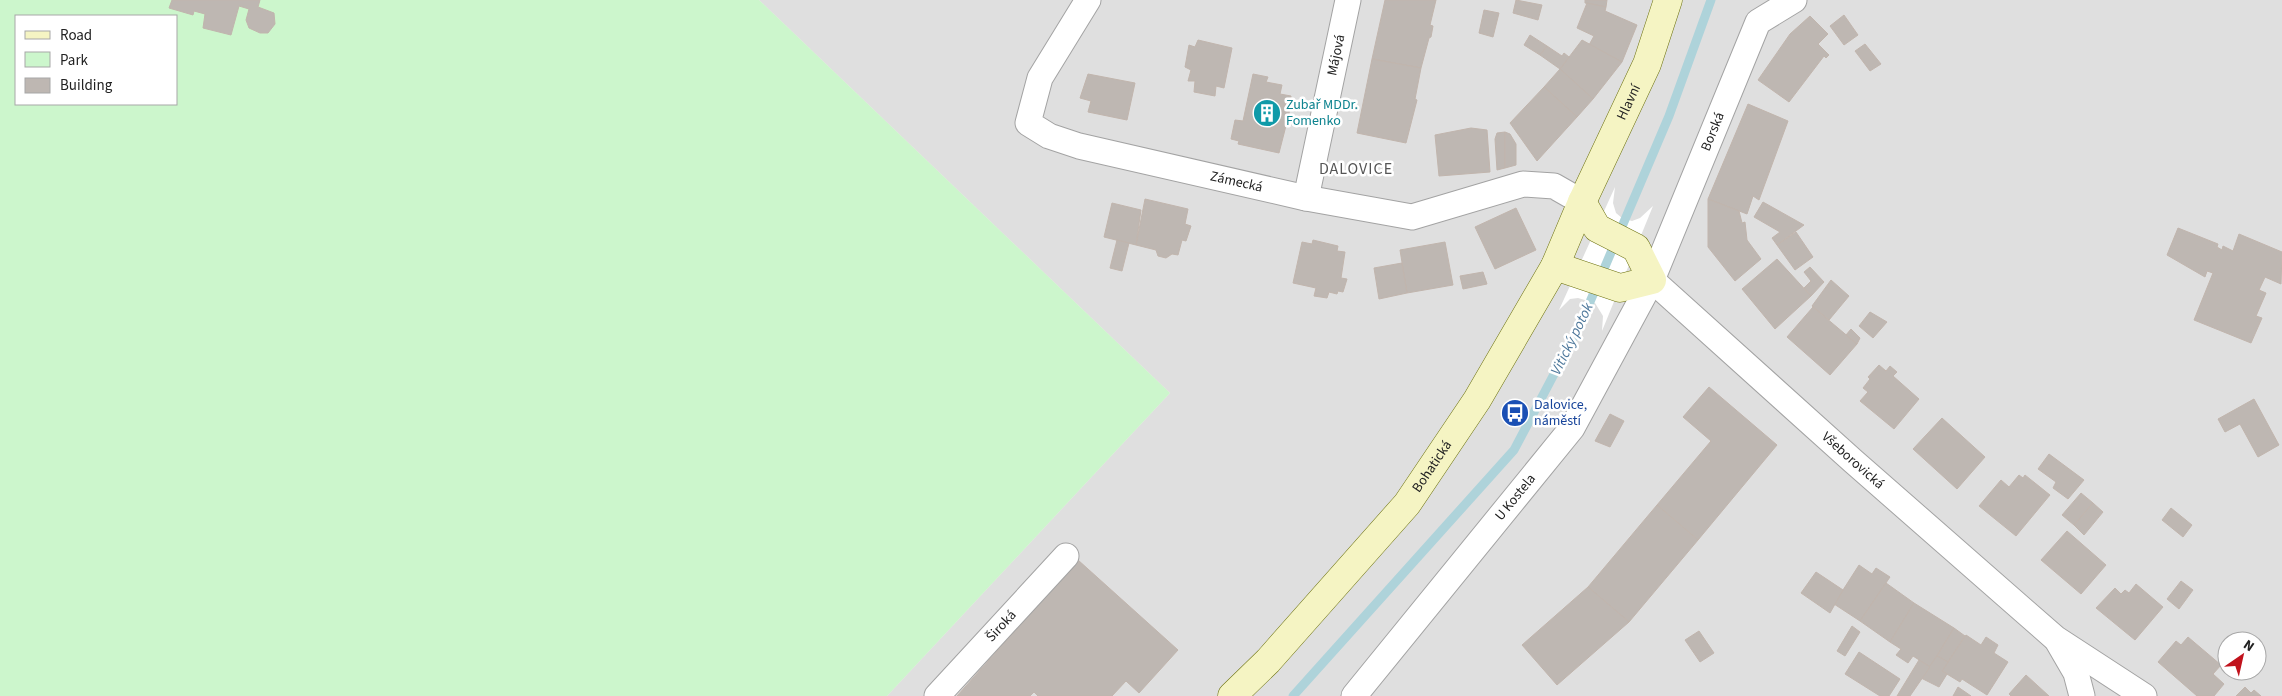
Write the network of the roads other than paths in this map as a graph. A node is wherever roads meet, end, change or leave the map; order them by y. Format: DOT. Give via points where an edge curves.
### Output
graph roads {
  1 [pos="1088,0"];
  2 [pos="1348,0"];
  3 [pos="1668,0"];
  4 [pos="1794,0"];
  5 [pos="1306,198"];
  6 [pos="1582,202"];
  7 [pos="1566,269"];
  8 [pos="1652,280"];
  9 [pos="1066,556"];
  10 [pos="2055,638"];
  11 [pos="937,696"];
  12 [pos="1232,696"];
  13 [pos="1354,696"];
  14 [pos="2082,696"];
  15 [pos="2144,696"];
  1 -- 5 [label="street, Zámecká" via="1040,78 1028,123 1049,136 1079,146"];
  2 -- 5 [label="street, Májová"];
  3 -- 6 [label="street, Hlavní" via="1647,64"];
  4 -- 8 [label="street, Borská" via="1758,22"];
  5 -- 6 [label="street, Zámecká" via="1412,217 1523,184 1554,186"];
  6 -- 7 [label="street, Bohatická"];
  6 -- 8 [label="street" via="1597,228 1636,248"];
  7 -- 8 [label="street" via="1620,288"];
  7 -- 12 [label="street, Bohatická" via="1407,504 1268,661"];
  8 -- 10 [label="street, Všeborovická"];
  8 -- 13 [label="street, U Kostela" via="1572,428"];
  9 -- 11 [label="street, Široká"];
  10 -- 14 [label="street, Všeborovická" via="2076,673"];
  10 -- 15 [label="street, Všeborovická"];
}
